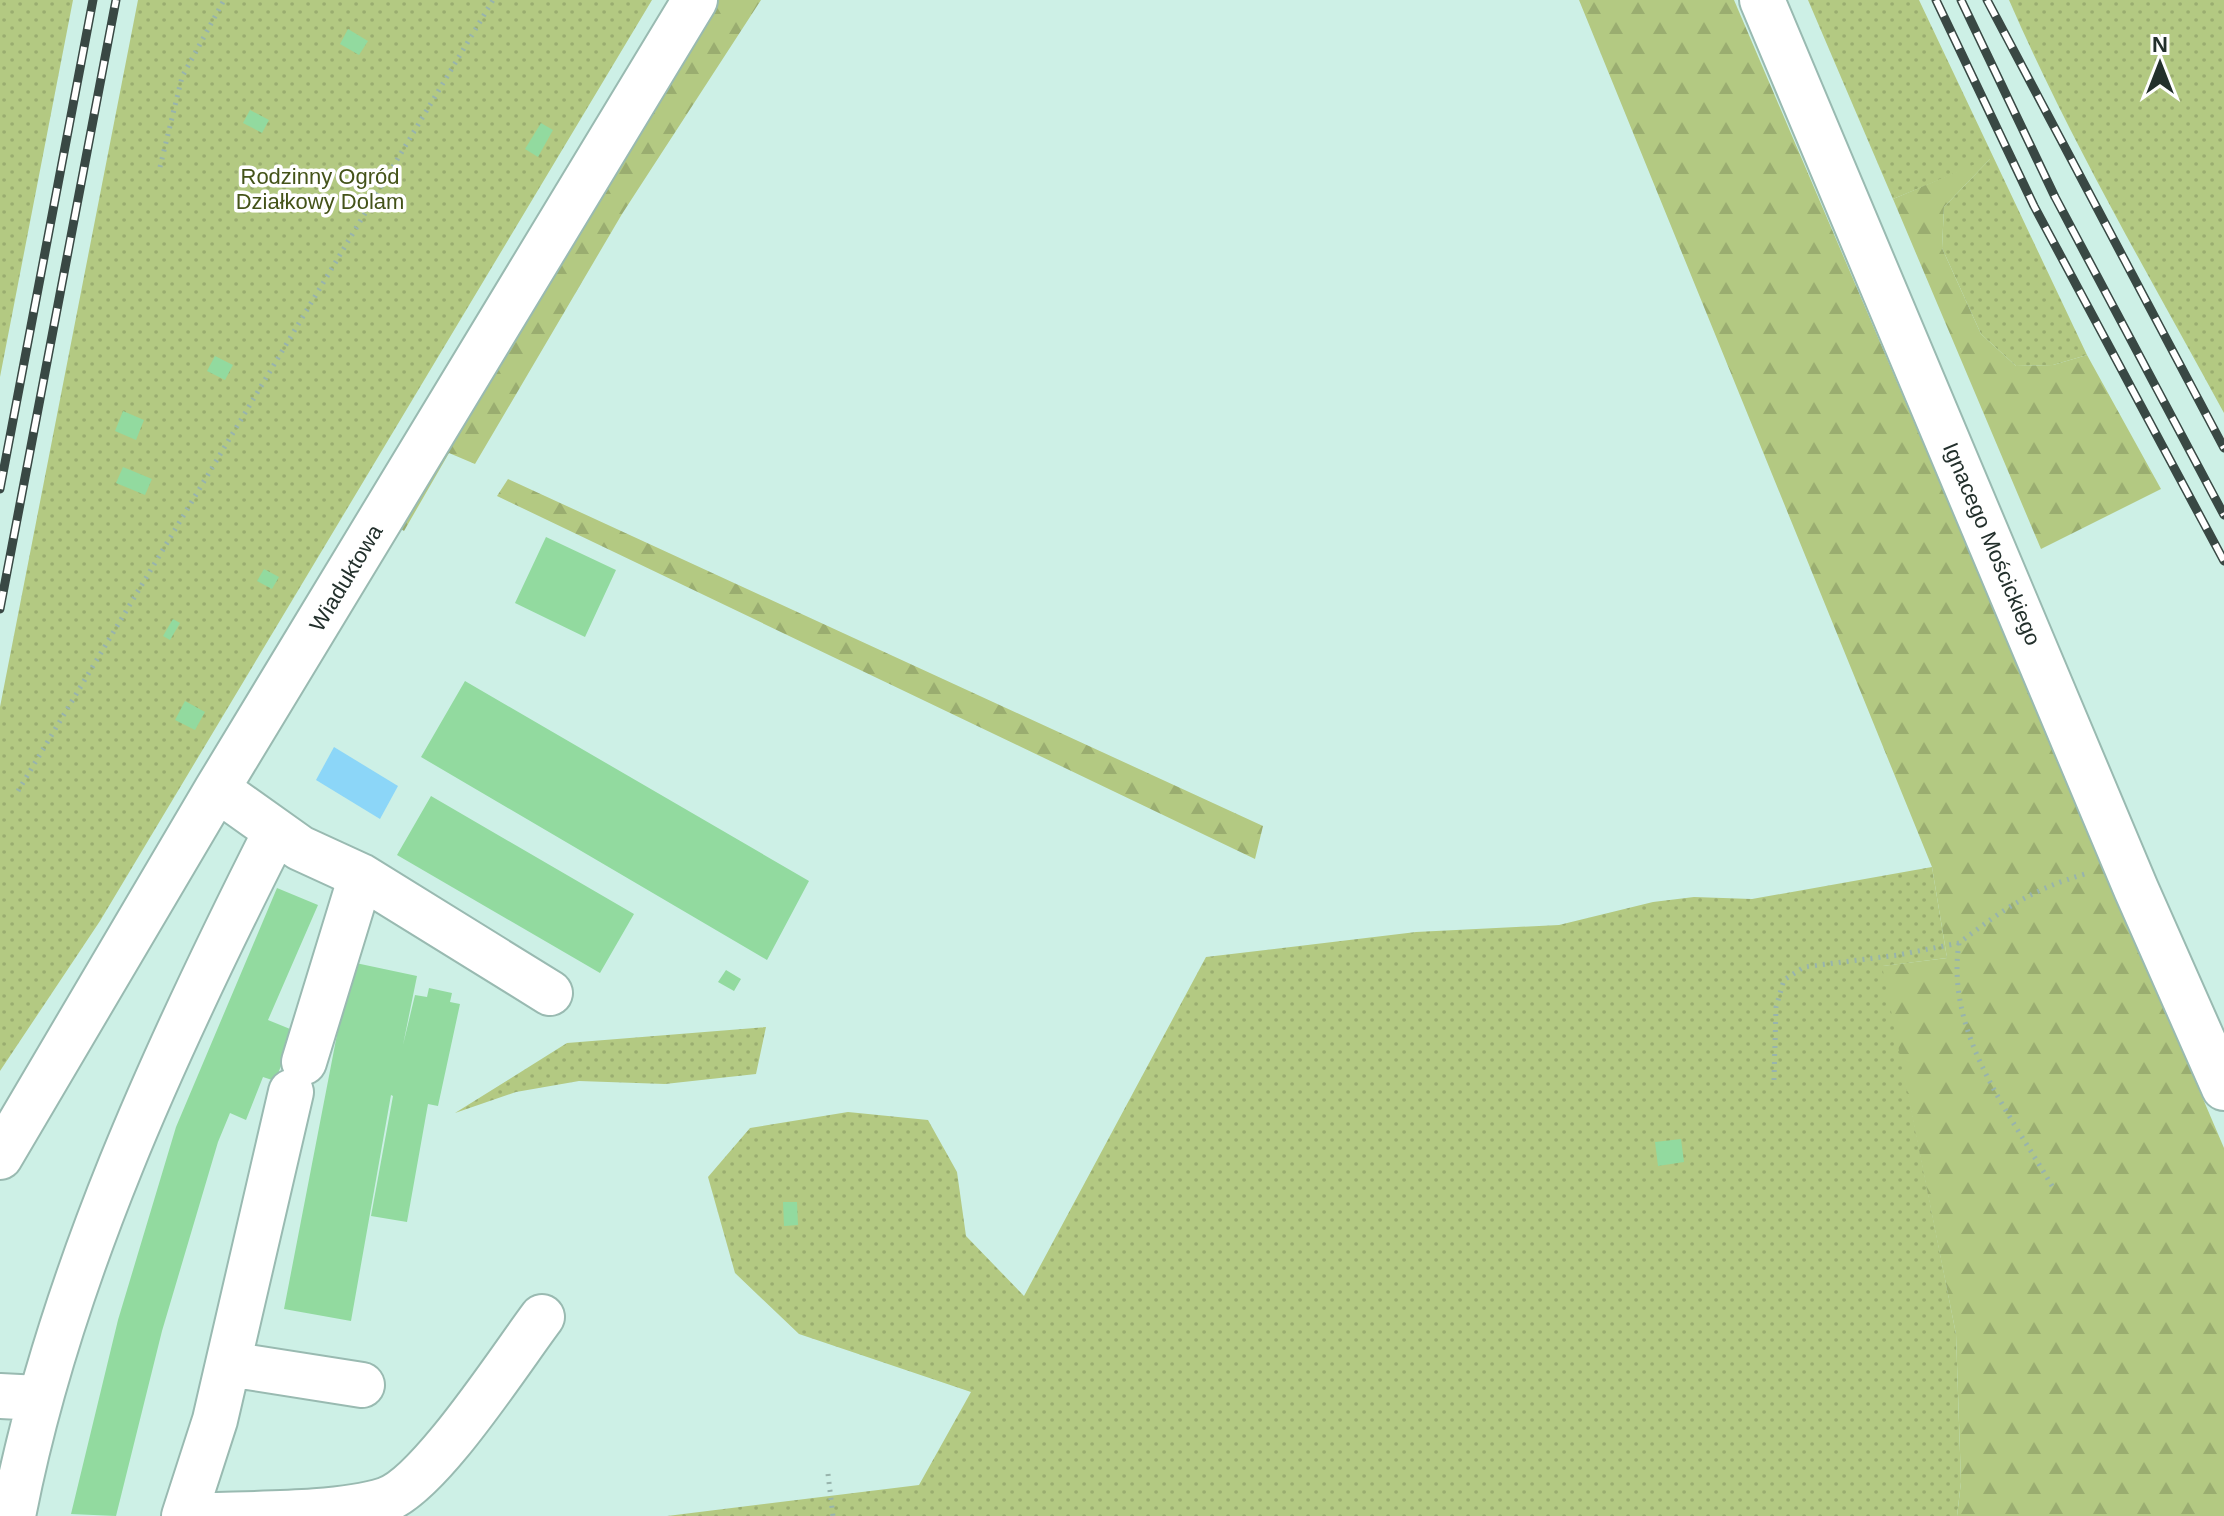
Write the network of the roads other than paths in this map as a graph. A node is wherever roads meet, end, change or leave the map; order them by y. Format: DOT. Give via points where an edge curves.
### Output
graph roads {
  1 [pos="695,0"];
  2 [pos="1762,0"];
  3 [pos="217,789"];
  4 [pos="276,831"];
  5 [pos="361,876"];
  6 [pos="550,993"];
  7 [pos="2224,1088"];
  8 [pos="0,1157"];
  9 [pos="542,1317"];
  10 [pos="229,1364"];
  11 [pos="362,1385"];
  12 [pos="20,1397"];
  13 [pos="13,1516"];
  14 [pos="184,1516"];
  1 -- 3 [label="street, Wiaduktowa"];
  2 -- 7 [label="street, Ignacego Mościckiego"];
  3 -- 4 [label="street"];
  3 -- 8 [label="street, Wiaduktowa"];
  4 -- 5 [label="street"];
  4 -- 12 [label="street" via="158,1073"];
  5 -- 6 [label="street"];
  5 -- 10 [label="street" via="297,1077"];
  9 -- 14 [label="street" via="420,1477 387,1500"];
  10 -- 11 [label="street"];
  10 -- 14 [label="street"];
  12 -- 13 [label="street"];
}
